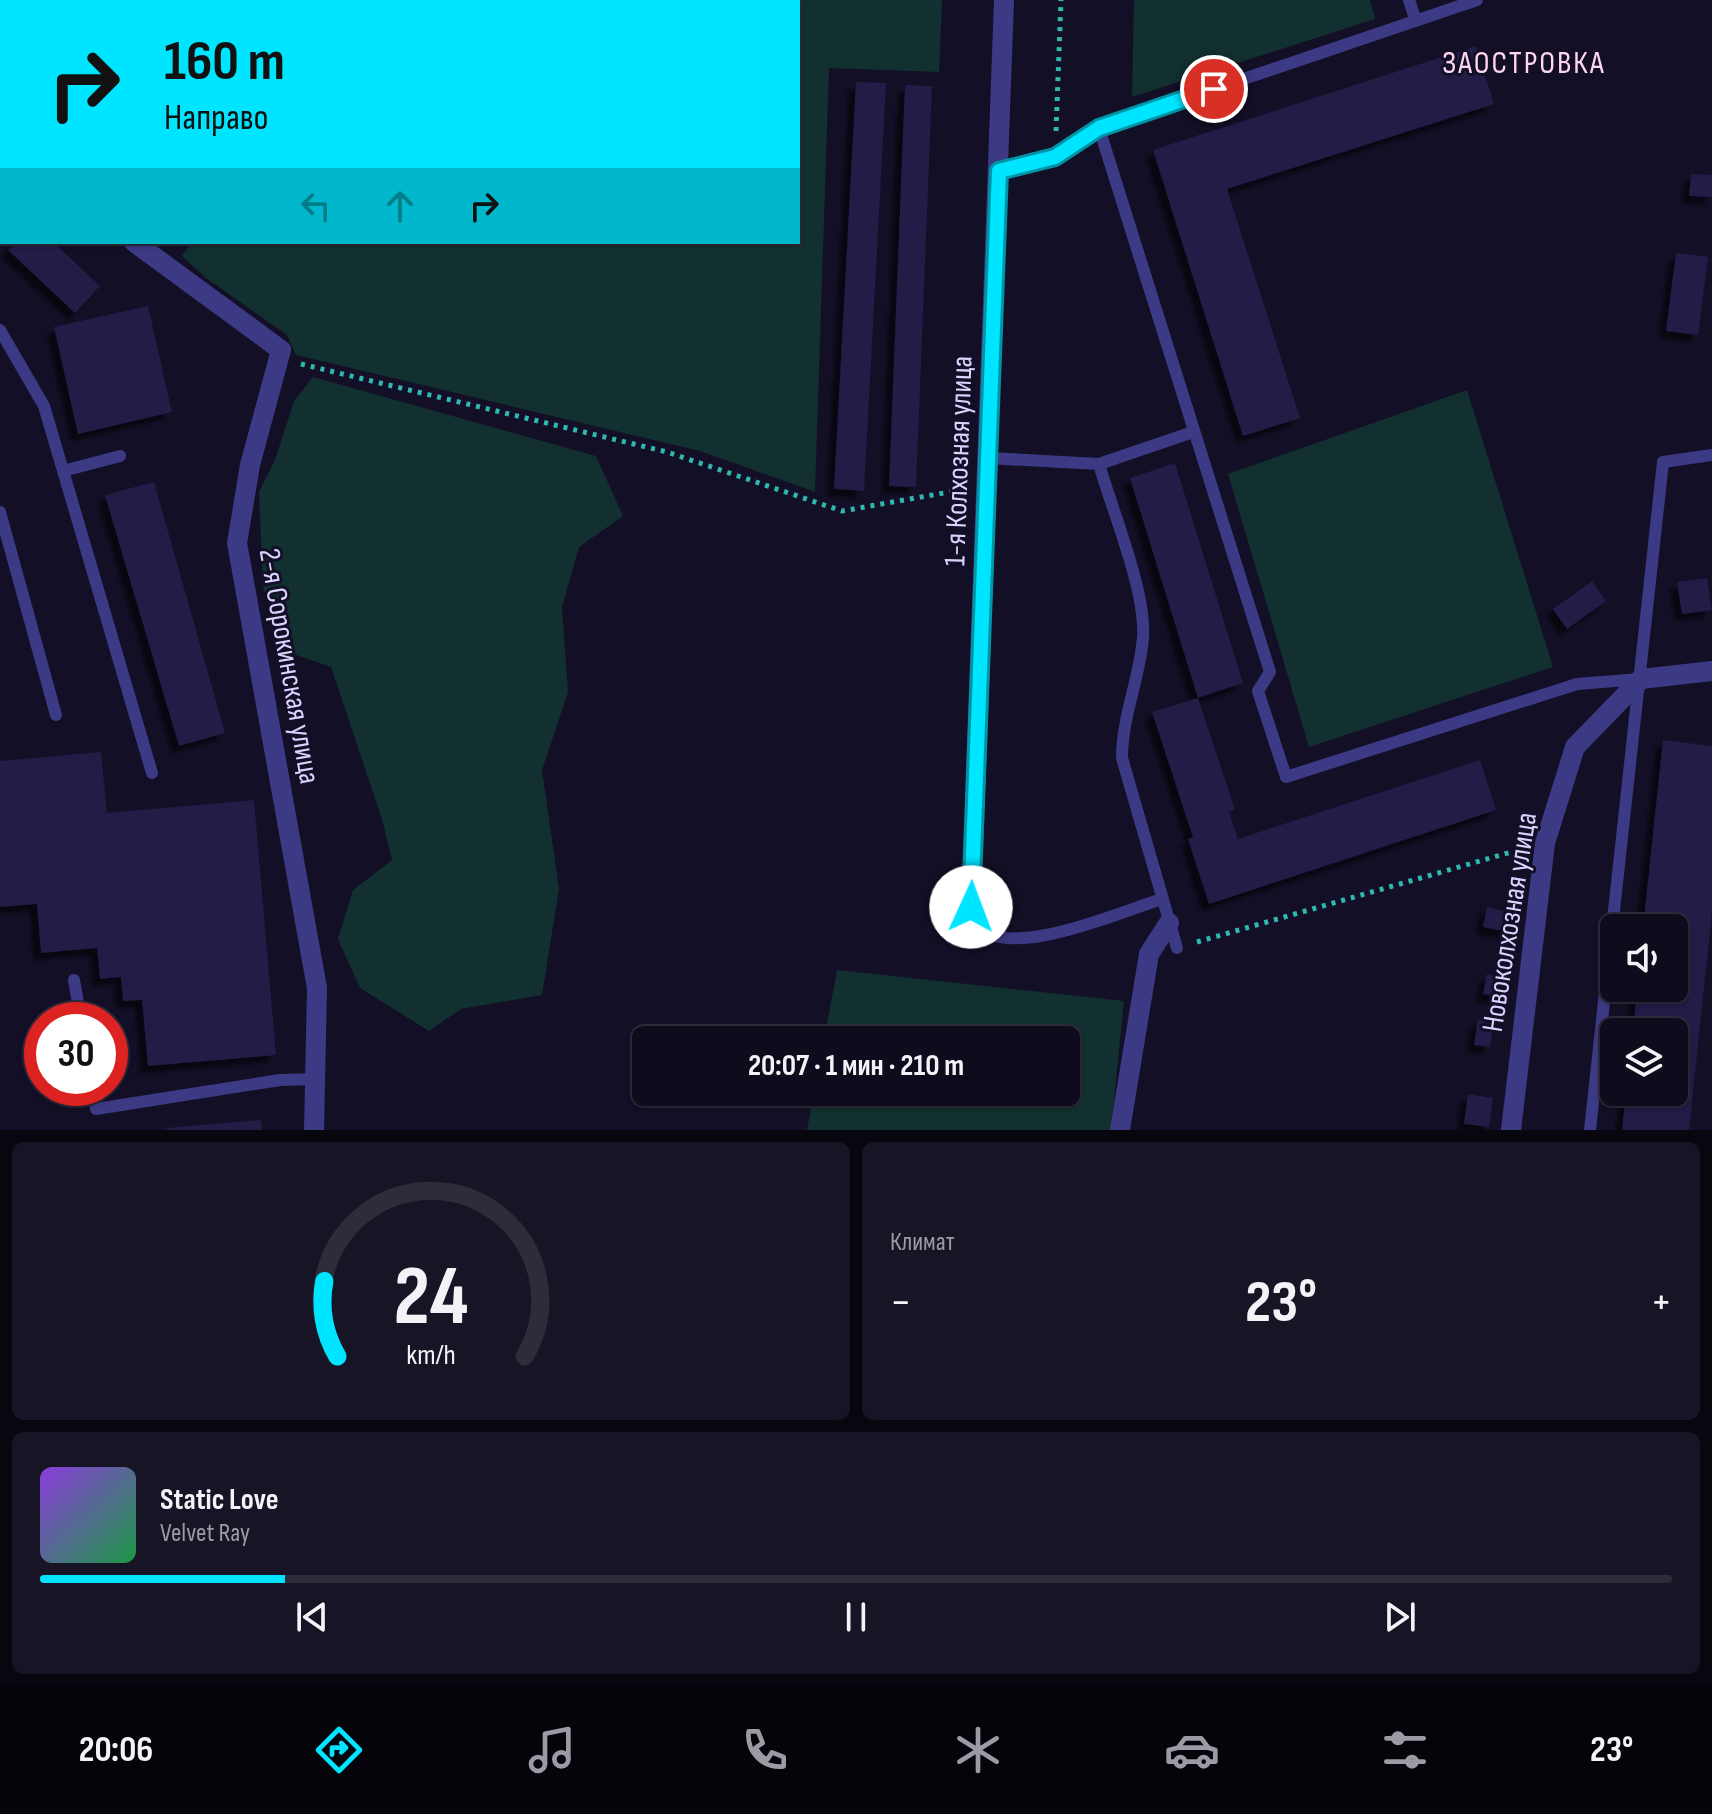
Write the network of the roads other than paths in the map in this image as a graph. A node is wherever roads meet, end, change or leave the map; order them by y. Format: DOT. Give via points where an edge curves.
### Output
graph roads {
  1 [pos="1004,0"];
  2 [pos="1409,0"];
  3 [pos="1477,0"];
  4 [pos="1416,21"];
  5 [pos="1099,128"];
  6 [pos="999,171"];
  7 [pos="138,244"];
  8 [pos="0,330"];
  9 [pos="1193,432"];
  10 [pos="1712,455"];
  11 [pos="120,456"];
  12 [pos="988,458"];
  13 [pos="1099,464"];
  14 [pos="63,471"];
  15 [pos="0,512"];
  16 [pos="1712,671"];
  17 [pos="1641,679"];
  18 [pos="56,715"];
  19 [pos="152,773"];
  20 [pos="1162,899"];
  21 [pos="1169,923"];
  22 [pos="975,925"];
  23 [pos="1177,948"];
  24 [pos="74,980"];
  25 [pos="78,1002"];
  26 [pos="315,1079"];
  27 [pos="128,1104"];
  28 [pos="95,1106"];
  29 [pos="115,1106"];
  30 [pos="314,1130"];
  31 [pos="1120,1130"];
  32 [pos="1511,1130"];
  33 [pos="1590,1130"];
  1 -- 6 [label="street, 1-я Колхозная улица"];
  2 -- 4 [label="lane"];
  3 -- 4 [label="lane"];
  4 -- 5 [label="lane"];
  5 -- 6 [label="lane" via="1055,157"];
  5 -- 9 [label="lane"];
  6 -- 12 [label="street, 1-я Колхозная улица"];
  7 -- 26 [label="street, 2-я Сорокинская улица" via="281,350 250,465 237,543 317,988"];
  8 -- 14 [label="lane" via="44,406"];
  9 -- 13 [label="lane"];
  9 -- 17 [label="lane" via="1270,672 1258,691 1286,777 1577,684"];
  10 -- 17 [label="lane" via="1663,462"];
  11 -- 14 [label="lane"];
  12 -- 13 [label="lane"];
  12 -- 22 [label="street, 1-я Колхозная улица" via="971,907"];
  13 -- 20 [label="lane" via="1142,615 1122,758"];
  14 -- 19 [label="lane"];
  15 -- 18 [label="lane"];
  16 -- 17 [label="street"];
  17 -- 32 [label="street, Новоколхозная улица" via="1575,747 1545,843"];
  17 -- 33 [label="lane"];
  20 -- 21 [label="lane"];
  20 -- 22 [label="lane" via="1030,939 995,938"];
  21 -- 23 [label="lane"];
  21 -- 31 [label="street" via="1149,954"];
  24 -- 25 [label="lane"];
  26 -- 27 [label="lane"];
  26 -- 30 [label="street, 2-я Сорокинская улица"];
  28 -- 29 [label="lane"];
}
